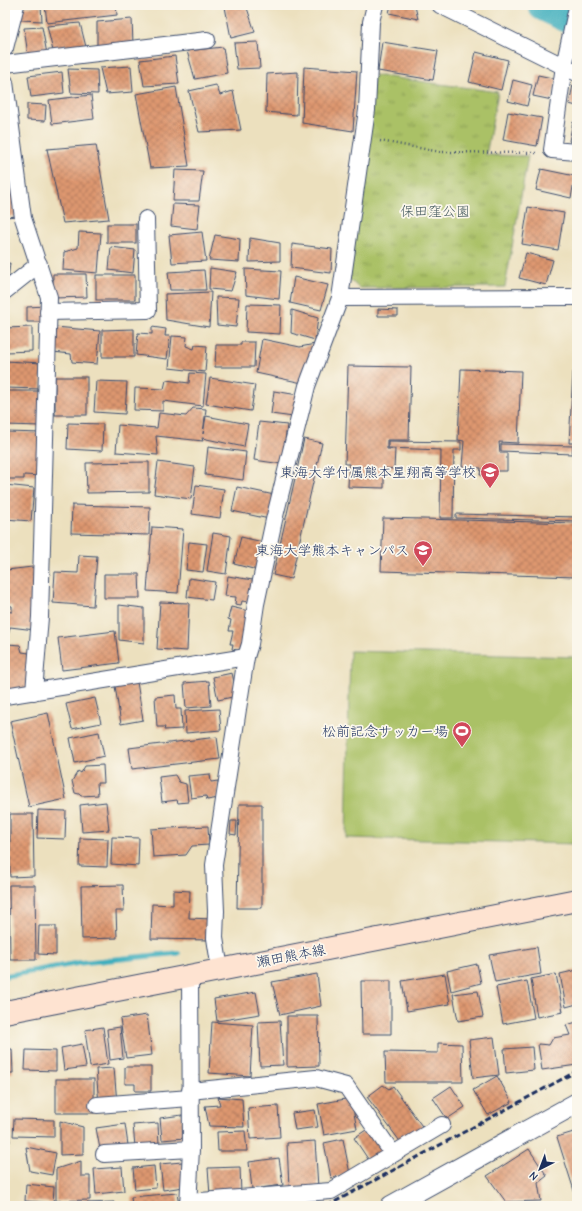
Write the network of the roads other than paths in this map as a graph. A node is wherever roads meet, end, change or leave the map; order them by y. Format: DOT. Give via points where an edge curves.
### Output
graph roads {
  1 [pos="16,5"];
  2 [pos="375,5"];
  3 [pos="440,5"];
  4 [pos="577,8"];
  5 [pos="207,40"];
  6 [pos="5,48"];
  7 [pos="5,64"];
  8 [pos="571,70"];
  9 [pos="5,82"];
  10 [pos="577,152"];
  11 [pos="146,219"];
  12 [pos="39,264"];
  13 [pos="5,291"];
  14 [pos="577,297"];
  15 [pos="340,298"];
  16 [pos="48,312"];
  17 [pos="246,657"];
  18 [pos="34,692"];
  19 [pos="5,696"];
  20 [pos="577,900"];
  21 [pos="220,970"];
  22 [pos="190,977"];
  23 [pos="5,1012"];
  24 [pos="190,1094"];
  25 [pos="577,1103"];
  26 [pos="97,1105"];
  27 [pos="442,1125"];
  28 [pos="191,1148"];
  29 [pos="104,1154"];
  30 [pos="393,1154"];
  31 [pos="188,1204"];
  32 [pos="391,1206"];
  1 -- 6 [label="street"];
  2 -- 15 [label="street" via="371,22 367,110"];
  3 -- 8 [label="street"];
  4 -- 8 [label="street"];
  5 -- 7 [label="street"];
  8 -- 10 [label="street" via="552,150"];
  9 -- 12 [label="street" via="23,218"];
  11 -- 16 [label="street" via="148,310"];
  12 -- 13 [label="street"];
  12 -- 16 [label="street" via="49,297"];
  14 -- 15 [label="street"];
  15 -- 17 [label="street" via="305,391 274,520"];
  16 -- 18 [label="street" via="40,618"];
  17 -- 18 [label="street"];
  17 -- 21 [label="street" via="214,864 215,938"];
  18 -- 19 [label="street"];
  20 -- 21 [label="main road, 瀬田熊本線"];
  21 -- 22 [label="main road, 瀬田熊本線"];
  22 -- 23 [label="main road, 瀬田熊本線"];
  22 -- 24 [label="street"];
  24 -- 26 [label="street"];
  24 -- 28 [label="street"];
  24 -- 30 [label="street" via="316,1078 346,1086"];
  25 -- 32 [label="street"];
  27 -- 30 [label="street"];
  28 -- 29 [label="street"];
  28 -- 31 [label="street"];
  30 -- 31 [label="street" via="331,1191"];
}
